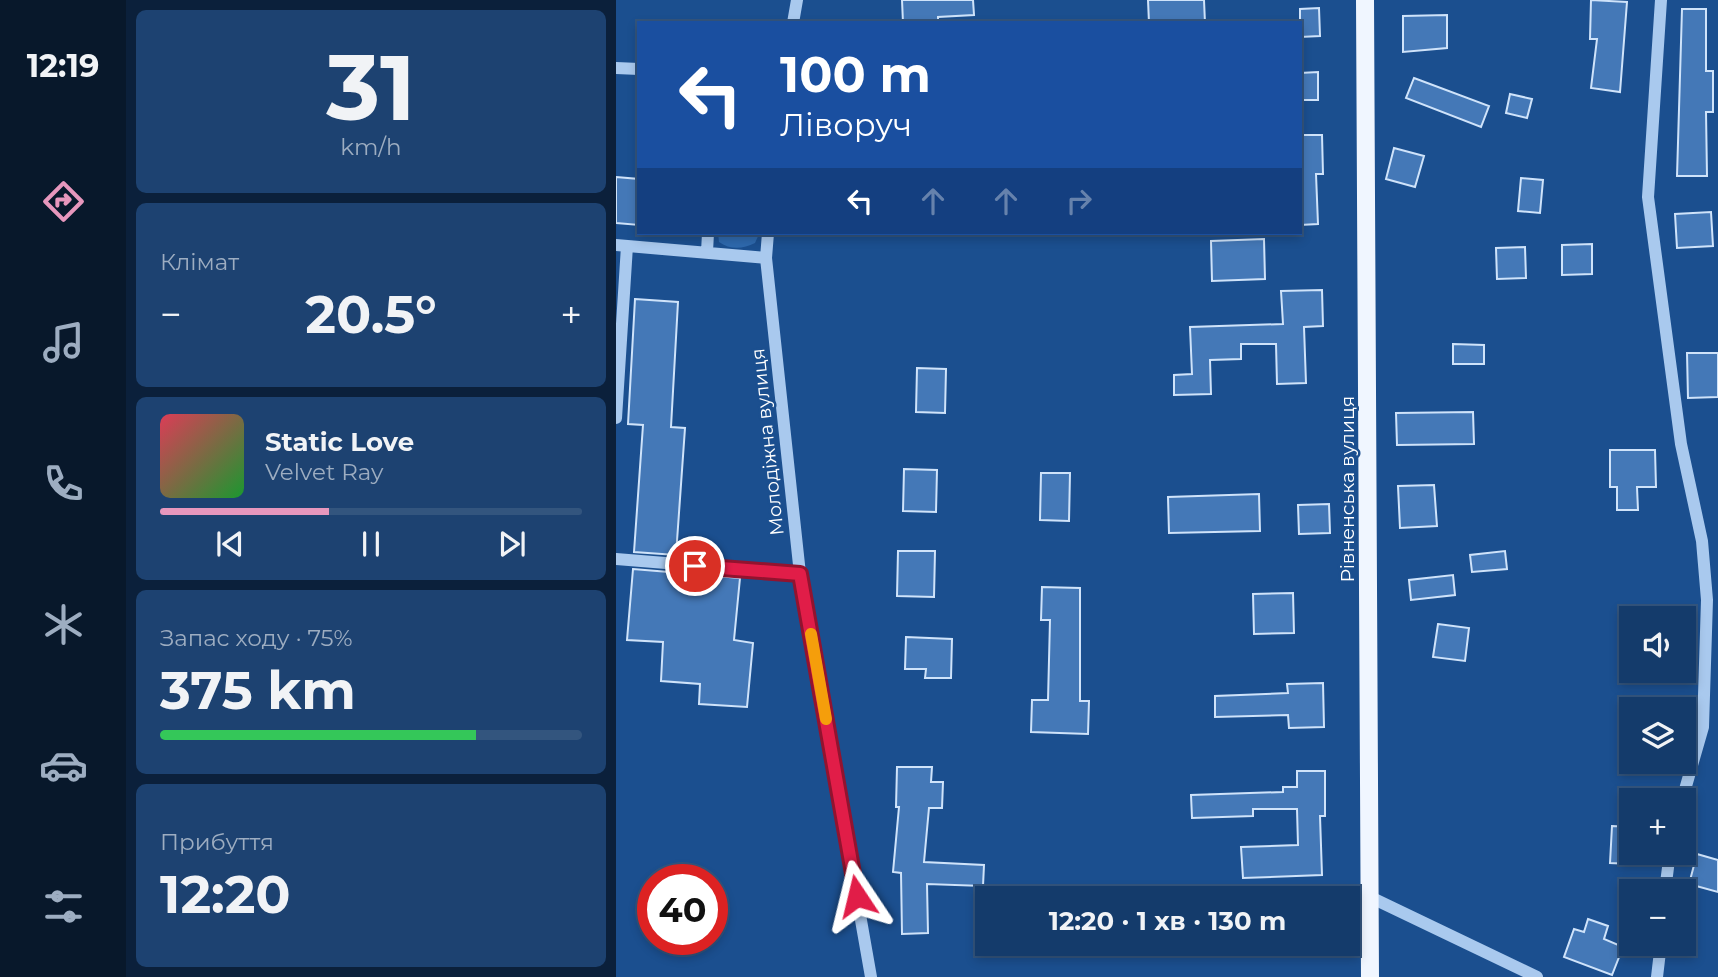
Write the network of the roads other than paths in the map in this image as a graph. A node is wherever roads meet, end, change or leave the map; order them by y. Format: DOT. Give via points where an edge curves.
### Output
graph roads {
  1 [pos="797,0"];
  2 [pos="1365,0"];
  3 [pos="1661,0"];
  4 [pos="793,21"];
  5 [pos="616,68"];
  6 [pos="637,69"];
  7 [pos="708,235"];
  8 [pos="768,235"];
  9 [pos="622,245"];
  10 [pos="707,252"];
  11 [pos="766,258"];
  12 [pos="616,418"];
  13 [pos="616,559"];
  14 [pos="800,574"];
  15 [pos="1685,788"];
  16 [pos="1370,897"];
  17 [pos="1659,956"];
  18 [pos="871,977"];
  19 [pos="1370,977"];
  20 [pos="1537,977"];
  21 [pos="1657,977"];
  1 -- 4 [label="street"];
  2 -- 16 [label="main road, Рівненська вулиця"];
  3 -- 15 [label="street" via="1648,197 1681,444 1702,541 1707,600 1703,727"];
  5 -- 6 [label="street"];
  7 -- 10 [label="street"];
  8 -- 11 [label="street, Молодіжна вулиця"];
  9 -- 10 [label="street"];
  9 -- 12 [label="street"];
  10 -- 11 [label="street"];
  11 -- 14 [label="street, Молодіжна вулиця"];
  13 -- 14 [label="street"];
  14 -- 18 [label="street, Молодіжна вулиця"];
  16 -- 19 [label="main road, Рівненська вулиця"];
  16 -- 20 [label="street"];
  17 -- 21 [label="street"];
}
